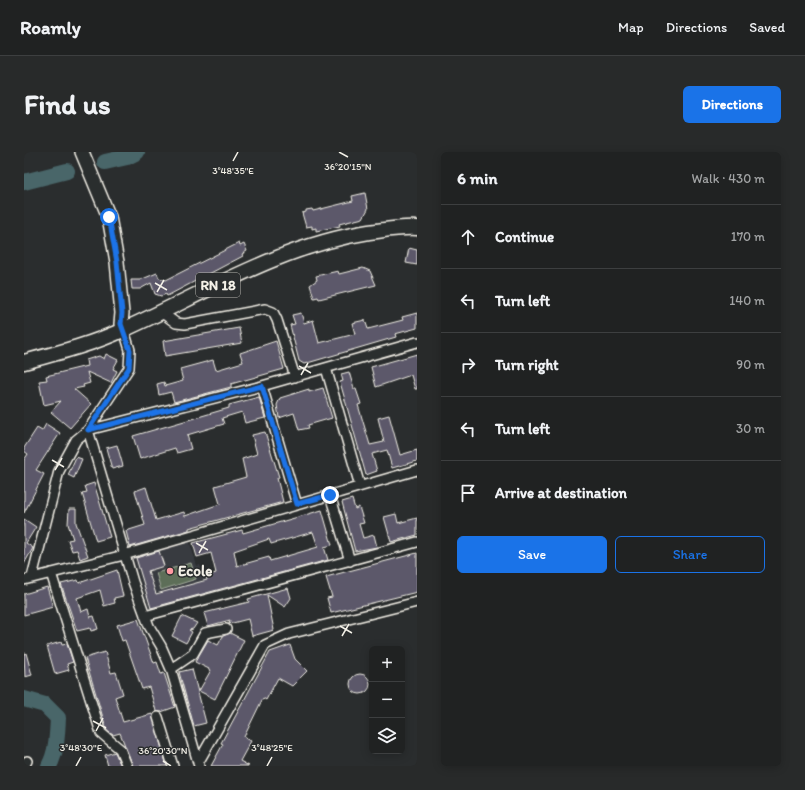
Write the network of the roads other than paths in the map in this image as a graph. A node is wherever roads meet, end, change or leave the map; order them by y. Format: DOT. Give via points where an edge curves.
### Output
graph roads {
  1 [pos="82,152"];
  2 [pos="417,228"];
  3 [pos="161,312"];
  4 [pos="124,330"];
  5 [pos="417,342"];
  6 [pos="24,362"];
  7 [pos="326,368"];
  8 [pos="295,377"];
  9 [pos="262,386"];
  10 [pos="88,430"];
  11 [pos="417,470"];
  12 [pos="360,486"];
  13 [pos="330,495"];
  14 [pos="297,504"];
  15 [pos="417,542"];
  16 [pos="124,555"];
  17 [pos="350,561"];
  18 [pos="51,573"];
  19 [pos="28,578"];
  20 [pos="417,602"];
  21 [pos="145,616"];
  22 [pos="226,629"];
  23 [pos="171,669"];
  24 [pos="158,717"];
  25 [pos="199,764"];
  26 [pos="127,766"];
  27 [pos="173,766"];
  1 -- 4 [label="main road" via="103,202 114,239 121,324"];
  2 -- 3 [label="main road, RN 18" via="403,227 351,235 308,246 262,263"];
  3 -- 4 [label="main road, RN 18"];
  3 -- 8 [label="street" via="176,323 185,324 265,309 273,312"];
  4 -- 6 [label="main road, RN 18" via="94,342"];
  4 -- 10 [label="street" via="130,350 129,368"];
  5 -- 7 [label="street"];
  7 -- 8 [label="street"];
  7 -- 12 [label="street"];
  8 -- 9 [label="street"];
  9 -- 10 [label="street"];
  9 -- 14 [label="street"];
  10 -- 16 [label="street"];
  10 -- 19 [label="street" via="76,440 59,471"];
  11 -- 12 [label="street"];
  12 -- 13 [label="street"];
  13 -- 14 [label="street"];
  13 -- 17 [label="street"];
  14 -- 16 [label="street"];
  15 -- 17 [label="street"];
  16 -- 18 [label="street"];
  16 -- 21 [label="street"];
  17 -- 21 [label="street"];
  18 -- 19 [label="street"];
  18 -- 26 [label="street" via="100,733 120,749"];
  20 -- 25 [label="street" via="289,634 265,645"];
  21 -- 23 [label="street"];
  22 -- 23 [label="street" via="205,633 193,654"];
  23 -- 25 [label="street"];
  24 -- 27 [label="street"];
}
